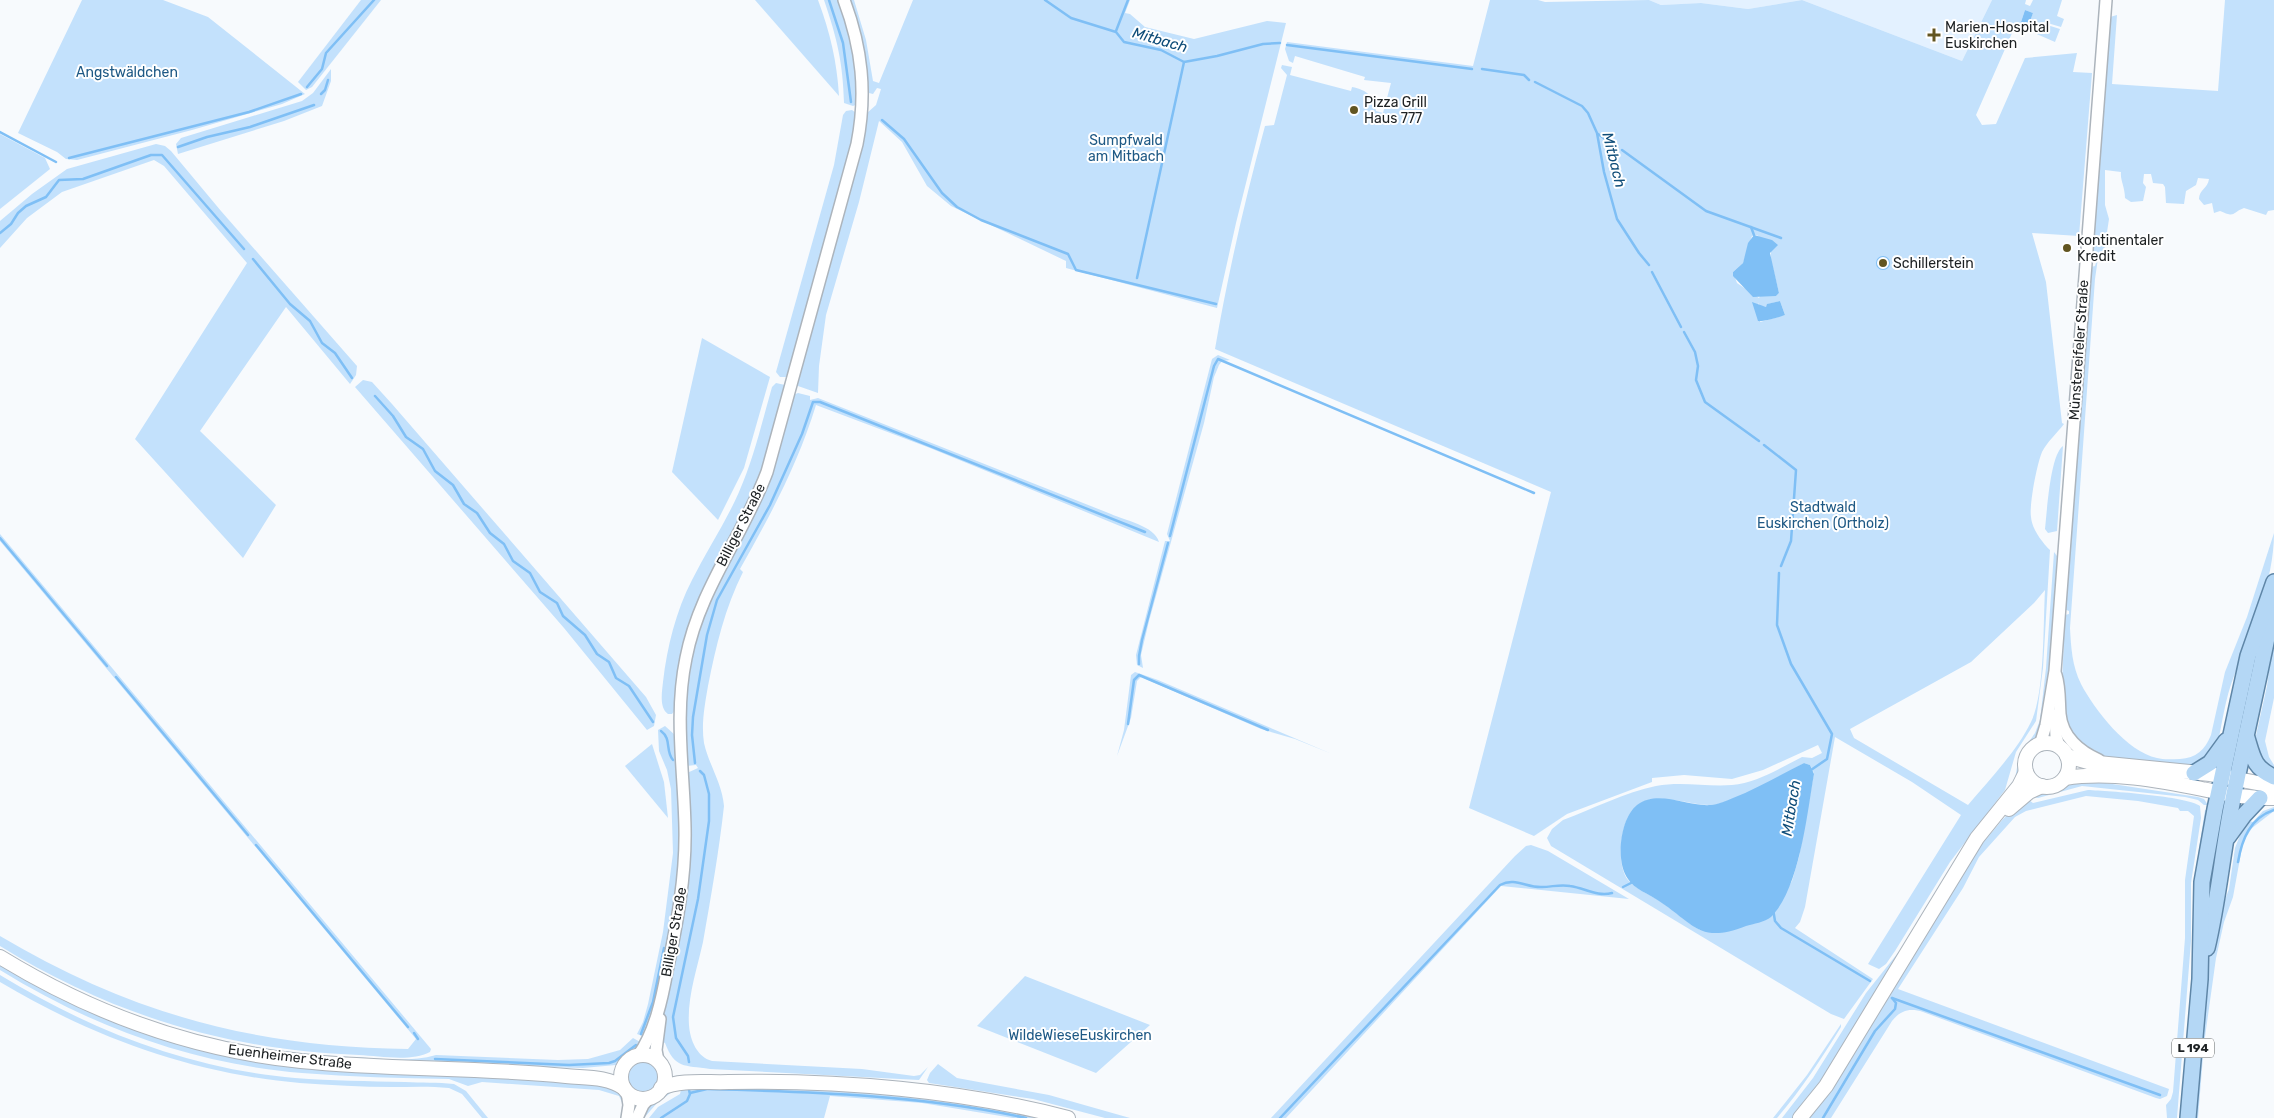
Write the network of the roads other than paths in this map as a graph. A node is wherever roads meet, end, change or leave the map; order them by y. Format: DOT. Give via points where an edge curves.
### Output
graph roads {
  1 [pos="844,0"];
  2 [pos="2106,0"];
  3 [pos="2274,582"];
  4 [pos="2274,600"];
  5 [pos="2055,671"];
  6 [pos="2246,736"];
  7 [pos="2230,737"];
  8 [pos="2040,744"];
  9 [pos="2063,751"];
  10 [pos="2113,766"];
  11 [pos="2026,772"];
  12 [pos="2194,773"];
  13 [pos="2222,776"];
  14 [pos="2274,777"];
  15 [pos="2065,778"];
  16 [pos="2237,780"];
  17 [pos="2042,786"];
  18 [pos="2274,786"];
  19 [pos="2218,793"];
  20 [pos="2234,795"];
  21 [pos="2267,798"];
  22 [pos="2226,841"];
  23 [pos="1971,850"];
  24 [pos="0,958"];
  25 [pos="2200,979"];
  26 [pos="662,997"];
  27 [pos="638,1056"];
  28 [pos="624,1065"];
  29 [pos="660,1065"];
  30 [pos="539,1072"];
  31 [pos="755,1082"];
  32 [pos="661,1088"];
  33 [pos="625,1090"];
  34 [pos="650,1097"];
  35 [pos="627,1118"];
  36 [pos="637,1118"];
  37 [pos="1068,1118"];
  38 [pos="1800,1118"];
  39 [pos="2188,1118"];
  1 -- 26 [label="street, Billiger Straße" via="857,40 862,72 863,104 858,144 767,472 704,600 686,658 679,722 686,830 684,872"];
  2 -- 5 [label="street, Münstereifeler Straße"];
  3 -- 7 [label="main road, L 194" via="2248,656"];
  4 -- 6 [label="main road, L 194"];
  5 -- 8 [label="street, Münstereifeler Straße"];
  5 -- 9 [label="street, Münstereifeler Straße" via="2055,731"];
  5 -- 10 [label="street" via="2059,682 2061,722 2068,736 2087,755"];
  6 -- 14 [label="main road" via="2255,764"];
  6 -- 16 [label="main road, L 194"];
  7 -- 12 [label="main road, L 194" via="2210,763"];
  7 -- 13 [label="main road, L 194"];
  8 -- 9 [label="main road" via="2050,743"];
  8 -- 11 [label="main road" via="2028,754"];
  9 -- 10 [label="main road" via="2081,761"];
  9 -- 15 [label="main road" via="2069,768"];
  10 -- 12 [label="main road"];
  11 -- 17 [label="main road" via="2031,780"];
  11 -- 23 [label="main road" via="2022,783 1976,838"];
  12 -- 13 [label="main road"];
  13 -- 16 [label="main road"];
  13 -- 19 [label="main road, L 194"];
  15 -- 17 [label="main road" via="2056,785"];
  15 -- 19 [label="main road" via="2108,776 2166,782"];
  16 -- 18 [label="main road"];
  16 -- 20 [label="main road, L 194"];
  17 -- 23 [label="main road" via="2028,792 2014,804"];
  19 -- 20 [label="main road"];
  19 -- 25 [label="main road, L 194" via="2202,882"];
  20 -- 21 [label="main road"];
  20 -- 22 [label="main road, L 194"];
  21 -- 22 [label="main road, L 194" via="2244,815"];
  22 -- 25 [label="main road, L 194" via="2216,910"];
  23 -- 38 [label="main road" via="1826,1086"];
  24 -- 30 [label="main road, Euenheimer Straße" via="107,1013 225,1050 331,1063"];
  25 -- 39 [label="main road, L 194"];
  26 -- 27 [label="street, Billiger Straße" via="645,1046"];
  26 -- 29 [label="street, Billiger Straße" via="657,1044"];
  27 -- 28 [label="main road"];
  27 -- 29 [label="main road" via="650,1056"];
  28 -- 30 [label="main road, Euenheimer Straße" via="606,1070"];
  28 -- 33 [label="main road" via="621,1076"];
  29 -- 31 [label="main road" via="680,1074"];
  29 -- 32 [label="main road" via="664,1077"];
  30 -- 33 [label="main road, Euenheimer Straße" via="609,1080"];
  31 -- 32 [label="main road" via="679,1083"];
  31 -- 37 [label="main road" via="930,1093 1000,1103"];
  32 -- 34 [label="main road"];
  33 -- 34 [label="main road" via="637,1098"];
  33 -- 35 [label="street" via="629,1099"];
  34 -- 36 [label="street"];
}
